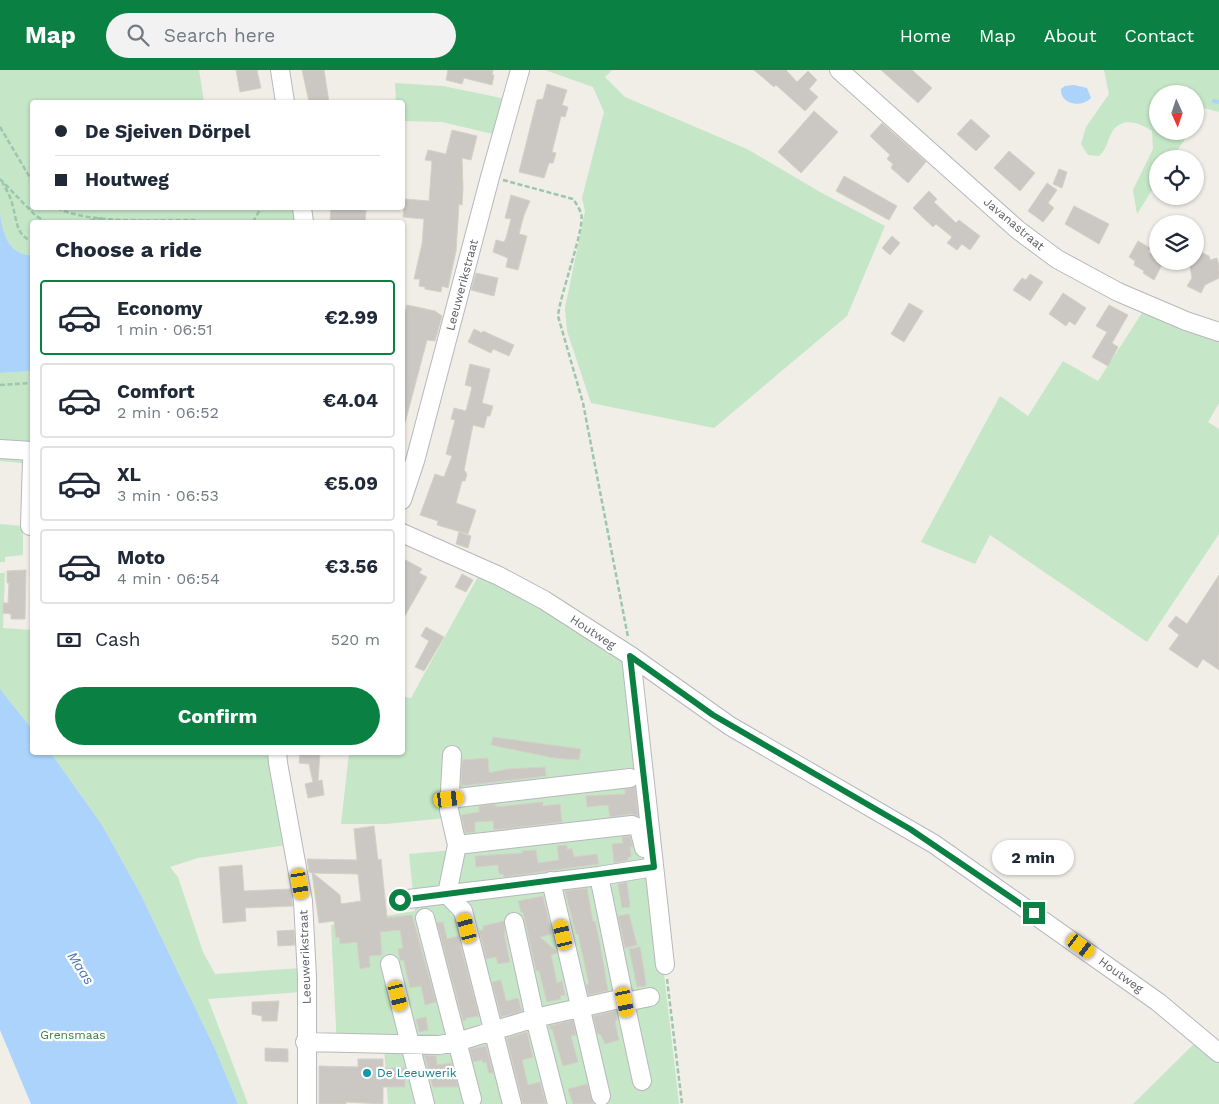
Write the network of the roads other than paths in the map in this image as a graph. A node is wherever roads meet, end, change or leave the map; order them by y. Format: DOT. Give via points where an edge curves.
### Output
graph roads {
  1 [pos="280,70"];
  2 [pos="520,70"];
  3 [pos="839,70"];
  4 [pos="285,100"];
  5 [pos="1219,332"];
  6 [pos="0,449"];
  7 [pos="30,451"];
  8 [pos="405,491"];
  9 [pos="405,534"];
  10 [pos="630,656"];
  11 [pos="277,755"];
  12 [pos="452,755"];
  13 [pos="630,778"];
  14 [pos="449,799"];
  15 [pos="457,845"];
  16 [pos="650,868"];
  17 [pos="599,876"];
  18 [pos="551,882"];
  19 [pos="447,894"];
  20 [pos="400,900"];
  21 [pos="425,918"];
  22 [pos="514,922"];
  23 [pos="390,964"];
  24 [pos="665,965"];
  25 [pos="650,997"];
  26 [pos="624,1000"];
  27 [pos="580,1007"];
  28 [pos="535,1018"];
  29 [pos="494,1031"];
  30 [pos="305,1042"];
  31 [pos="457,1042"];
  32 [pos="409,1045"];
  33 [pos="1219,1053"];
  34 [pos="642,1081"];
  35 [pos="601,1096"];
  36 [pos="472,1099"];
  37 [pos="307,1104"];
  38 [pos="425,1104"];
  39 [pos="512,1104"];
  40 [pos="557,1104"];
  1 -- 4 [label="street"];
  2 -- 8 [label="street, Leeuwerikstraat"];
  3 -- 5 [label="street, Javanastraat" via="1018,230 1057,259 1118,292"];
  6 -- 7 [label="street"];
  9 -- 10 [label="street, Houtweg" via="522,588"];
  10 -- 16 [label="street"];
  10 -- 33 [label="street, Houtweg" via="730,726 955,858 1158,1002"];
  11 -- 30 [label="street, Leeuwerikstraat" via="303,901 307,977"];
  12 -- 14 [label="street"];
  13 -- 14 [label="street"];
  14 -- 15 [label="street"];
  15 -- 16 [label="street" via="632,825 639,828"];
  15 -- 19 [label="street"];
  16 -- 17 [label="street"];
  16 -- 24 [label="street"];
  17 -- 18 [label="street"];
  17 -- 26 [label="street"];
  18 -- 19 [label="street"];
  18 -- 27 [label="street"];
  19 -- 20 [label="street"];
  19 -- 29 [label="street" via="462,911"];
  21 -- 31 [label="street"];
  22 -- 28 [label="street"];
  23 -- 32 [label="street"];
  25 -- 26 [label="street"];
  26 -- 27 [label="street"];
  26 -- 34 [label="street"];
  27 -- 28 [label="street"];
  27 -- 35 [label="street"];
  28 -- 29 [label="street"];
  28 -- 40 [label="street"];
  29 -- 31 [label="street"];
  29 -- 39 [label="street"];
  30 -- 32 [label="street"];
  30 -- 37 [label="street, Leeuwerikstraat"];
  31 -- 32 [label="street"];
  31 -- 36 [label="street"];
  32 -- 38 [label="street"];
}
